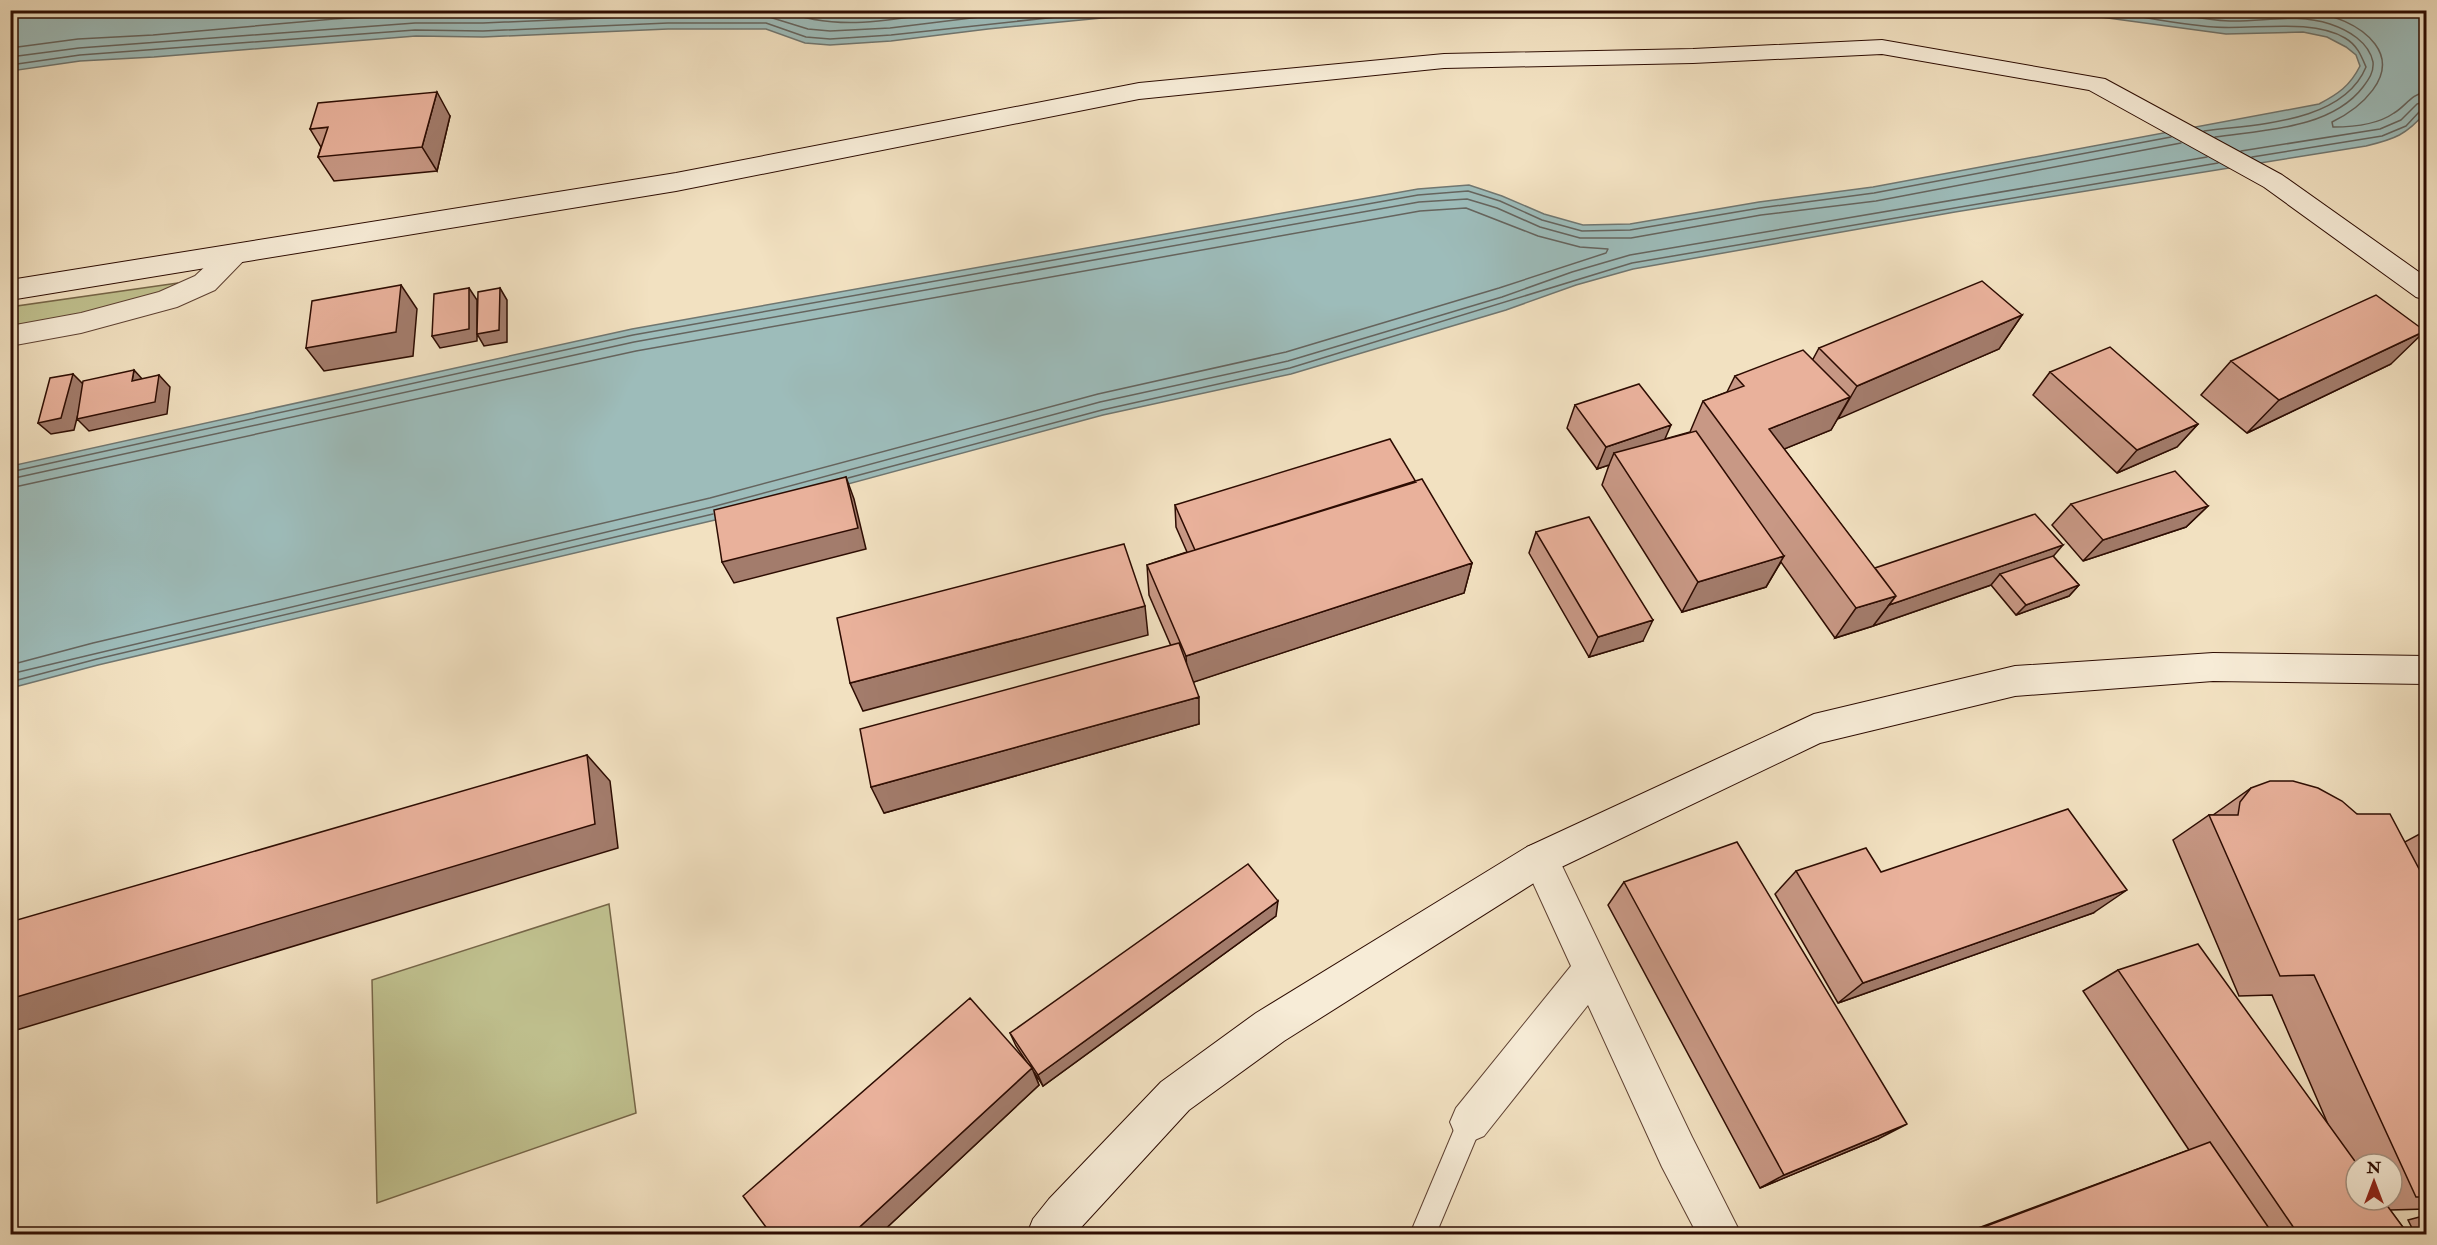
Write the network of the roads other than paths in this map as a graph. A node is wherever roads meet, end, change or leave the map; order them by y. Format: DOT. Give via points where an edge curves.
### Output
graph roads {
  1 [pos="236,254"];
  2 [pos="10,290"];
  3 [pos="2427,290"];
  4 [pos="10,336"];
  5 [pos="2427,670"];
  6 [pos="1540,859"];
  7 [pos="1592,969"];
  8 [pos="1470,1122"];
  9 [pos="1048,1234"];
  10 [pos="1424,1234"];
  11 [pos="1720,1234"];
  1 -- 2 [label="street"];
  1 -- 3 [label="street" via="676,182 1139,91 1444,61 1882,47 2096,84 2273,181"];
  1 -- 4 [label="street" via="205,283 167,300 81,323"];
  5 -- 6 [label="street" via="2213,667 2014,681 1814,729"];
  6 -- 7 [label="street"];
  6 -- 9 [label="street" via="1279,1021 1175,1096"];
  7 -- 8 [label="street"];
  7 -- 11 [label="street" via="1677,1152"];
  8 -- 10 [label="lane"];
}
